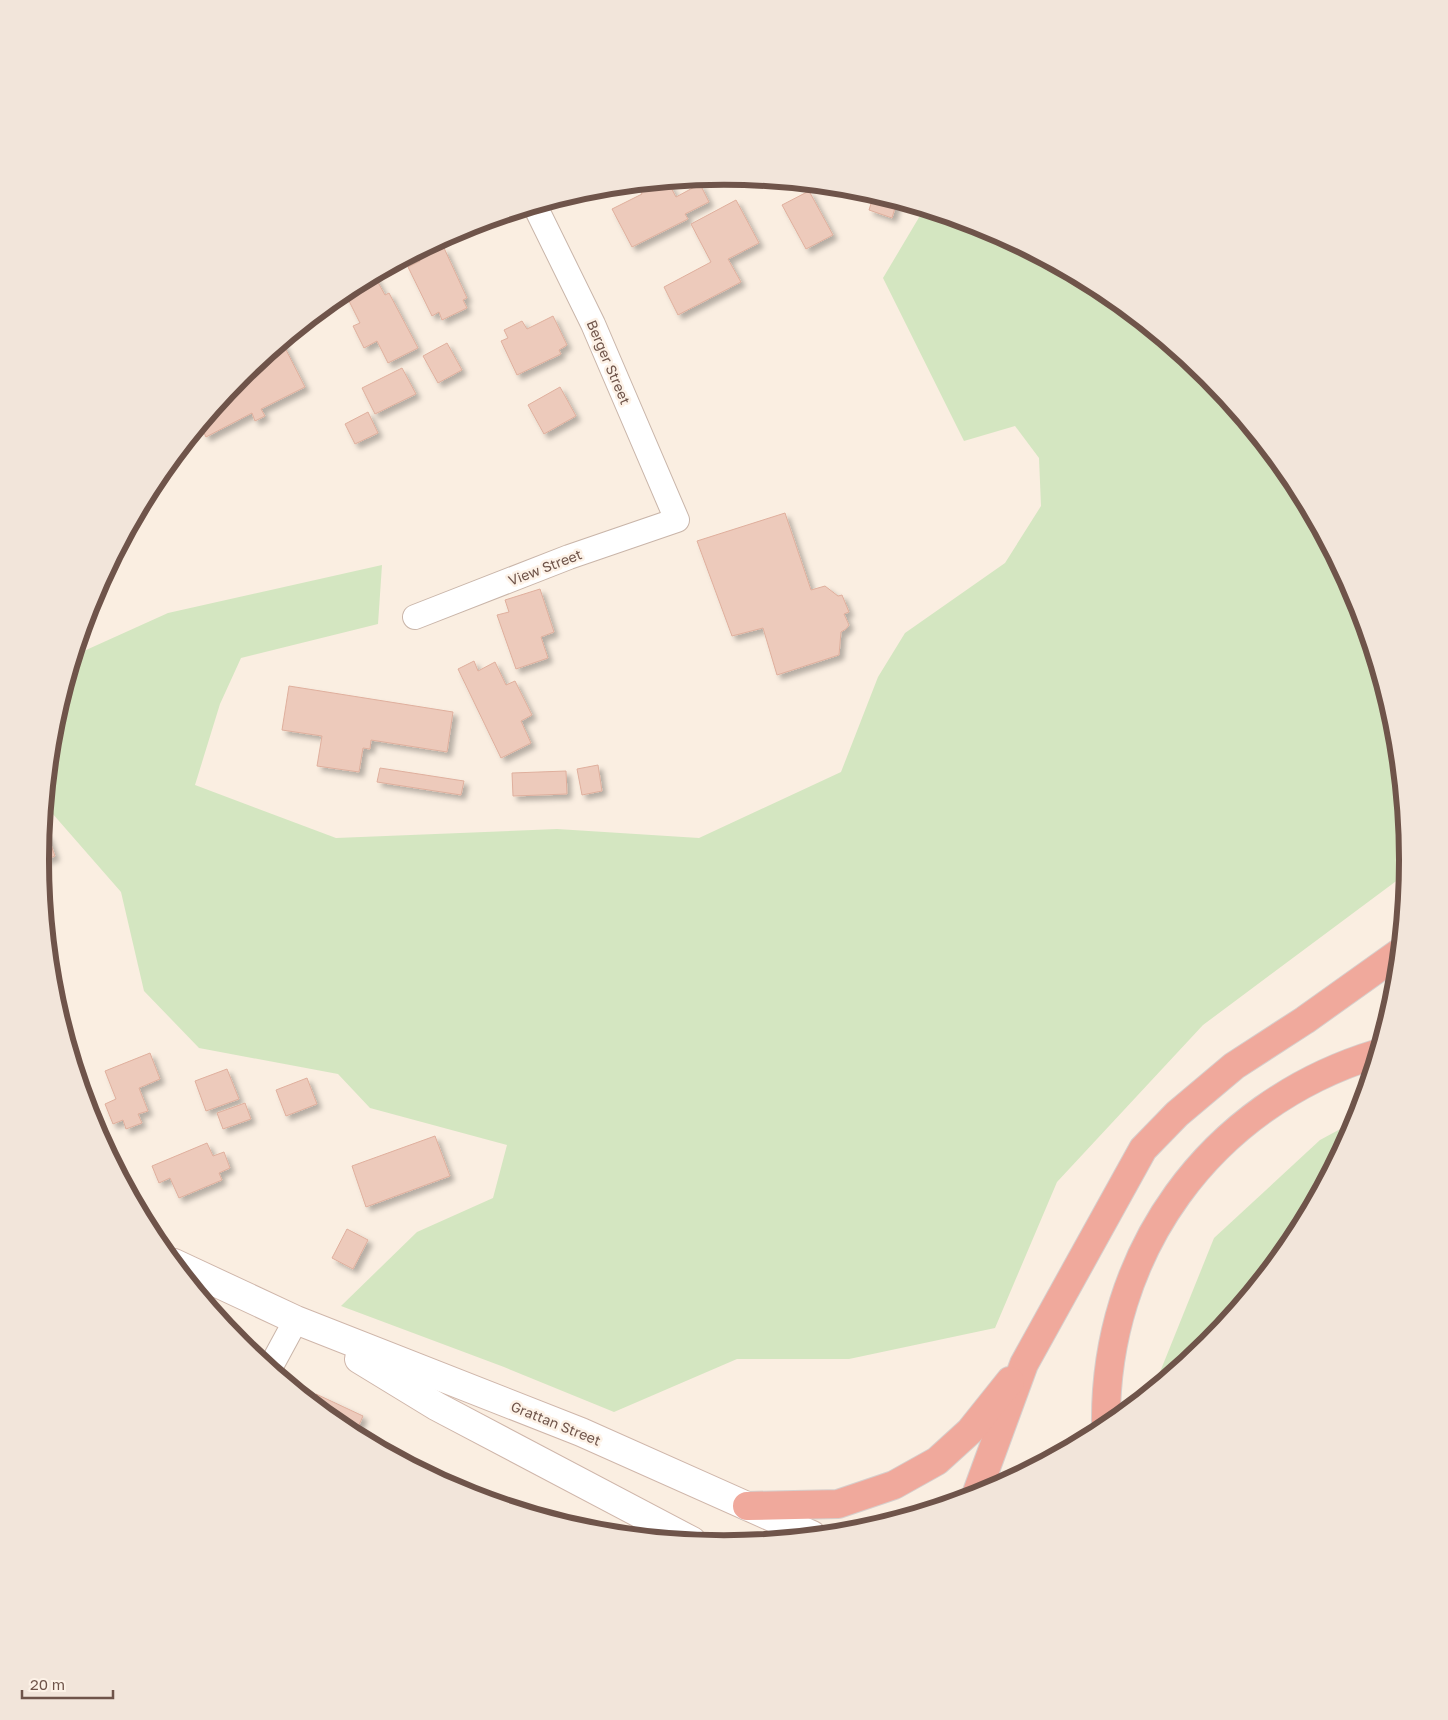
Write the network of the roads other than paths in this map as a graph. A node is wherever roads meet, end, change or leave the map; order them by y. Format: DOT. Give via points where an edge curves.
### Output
graph roads {
  1 [pos="538,211"];
  2 [pos="676,520"];
  3 [pos="415,617"];
  4 [pos="1391,958"];
  5 [pos="1369,1056"];
  6 [pos="187,1269"];
  7 [pos="296,1320"];
  8 [pos="273,1362"];
  9 [pos="1024,1364"];
  10 [pos="1106,1416"];
  11 [pos="980,1485"];
  12 [pos="747,1506"];
  13 [pos="801,1530"];
  14 [pos="678,1534"];
  1 -- 2 [label="street, Berger Street" via="593,324"];
  2 -- 3 [label="street, View Street" via="569,557"];
  4 -- 9 [label="highway" via="1234,1066 1177,1114 1143,1149"];
  5 -- 10 [label="highway" via="1302,1084 1254,1117 1206,1160 1165,1212 1138,1263 1119,1319 1108,1379"];
  6 -- 7 [label="main road, Grattan Street"];
  7 -- 8 [label="street"];
  7 -- 12 [label="main road, Grattan Street" via="581,1432"];
  7 -- 14 [label="main road, Grattan Street" via="436,1406"];
  9 -- 11 [label="highway"];
  9 -- 12 [label="highway" via="970,1431 937,1461 894,1485 838,1504"];
  12 -- 13 [label="main road, Grattan Street"];
}
